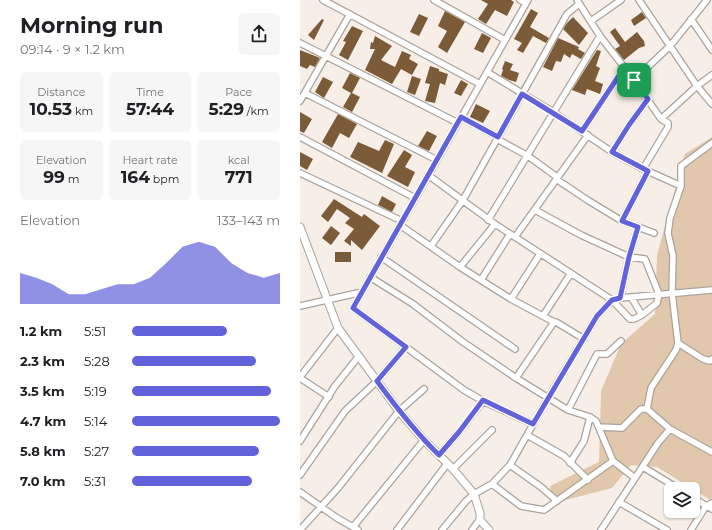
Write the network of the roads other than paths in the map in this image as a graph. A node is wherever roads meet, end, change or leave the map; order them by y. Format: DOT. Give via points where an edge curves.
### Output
graph roads {
  1 [pos="323,0"];
  2 [pos="434,0"];
  3 [pos="520,0"];
  4 [pos="621,0"];
  5 [pos="639,0"];
  6 [pos="708,0"];
  7 [pos="527,2"];
  8 [pos="578,2"];
  9 [pos="350,14"];
  10 [pos="691,20"];
  11 [pos="591,21"];
  12 [pos="600,36"];
  13 [pos="505,40"];
  14 [pos="300,43"];
  15 [pos="670,46"];
  16 [pos="712,50"];
  17 [pos="326,56"];
  18 [pos="624,68"];
  19 [pos="487,72"];
  20 [pos="712,76"];
  21 [pos="634,80"];
  22 [pos="480,84"];
  23 [pos="697,86"];
  24 [pos="305,93"];
  25 [pos="522,94"];
  26 [pos="648,99"];
  27 [pos="300,101"];
  28 [pos="712,104"];
  29 [pos="553,112"];
  30 [pos="461,117"];
  31 [pos="661,119"];
  32 [pos="458,123"];
  33 [pos="582,131"];
  34 [pos="588,135"];
  35 [pos="300,137"];
  36 [pos="498,138"];
  37 [pos="712,143"];
  38 [pos="612,152"];
  39 [pos="528,156"];
  40 [pos="437,160"];
  41 [pos="645,170"];
  42 [pos="300,173"];
  43 [pos="428,175"];
  44 [pos="557,178"];
  45 [pos="681,186"];
  46 [pos="415,198"];
  47 [pos="463,200"];
  48 [pos="535,210"];
  49 [pos="488,220"];
  50 [pos="622,221"];
  51 [pos="401,223"];
  52 [pos="495,224"];
  53 [pos="300,227"];
  54 [pos="638,227"];
  55 [pos="654,233"];
  56 [pos="512,236"];
  57 [pos="302,238"];
  58 [pos="431,246"];
  59 [pos="540,254"];
  60 [pos="381,257"];
  61 [pos="629,257"];
  62 [pos="460,267"];
  63 [pos="571,273"];
  64 [pos="370,277"];
  65 [pos="482,280"];
  66 [pos="712,290"];
  67 [pos="362,292"];
  68 [pos="672,293"];
  69 [pos="659,294"];
  70 [pos="631,297"];
  71 [pos="511,298"];
  72 [pos="620,298"];
  73 [pos="328,300"];
  74 [pos="612,300"];
  75 [pos="300,306"];
  76 [pos="642,315"];
  77 [pos="543,316"];
  78 [pos="554,322"];
  79 [pos="338,328"];
  80 [pos="584,339"];
  81 [pos="621,341"];
  82 [pos="678,343"];
  83 [pos="406,347"];
  84 [pos="515,349"];
  85 [pos="358,356"];
  86 [pos="712,359"];
  87 [pos="300,377"];
  88 [pos="516,378"];
  89 [pos="377,381"];
  90 [pos="424,389"];
  91 [pos="329,397"];
  92 [pos="548,398"];
  93 [pos="483,400"];
  94 [pos="647,409"];
  95 [pos="568,410"];
  96 [pos="399,411"];
  97 [pos="590,417"];
  98 [pos="533,424"];
  99 [pos="599,427"];
  100 [pos="670,429"];
  101 [pos="492,430"];
  102 [pos="527,436"];
  103 [pos="424,440"];
  104 [pos="300,441"];
  105 [pos="712,452"];
  106 [pos="439,455"];
  107 [pos="570,462"];
  108 [pos="614,462"];
  109 [pos="447,464"];
  110 [pos="510,464"];
  111 [pos="643,467"];
  112 [pos="453,469"];
  113 [pos="300,475"];
  114 [pos="635,478"];
  115 [pos="588,480"];
  116 [pos="668,482"];
  117 [pos="492,484"];
  118 [pos="300,492"];
  119 [pos="474,494"];
  120 [pos="557,501"];
  121 [pos="619,502"];
  122 [pos="709,504"];
  123 [pos="321,506"];
  124 [pos="712,509"];
  125 [pos="480,520"];
  126 [pos="356,528"];
  127 [pos="300,530"];
  128 [pos="397,530"];
  129 [pos="442,530"];
  130 [pos="472,530"];
  131 [pos="489,530"];
  132 [pos="601,530"];
  133 [pos="667,530"];
  134 [pos="691,530"];
  1 -- 9 [label="street"];
  2 -- 13 [label="street"];
  3 -- 7 [label="street"];
  4 -- 11 [label="street"];
  5 -- 15 [label="street"];
  6 -- 10 [label="street"];
  7 -- 13 [label="street"];
  8 -- 11 [label="street"];
  8 -- 25 [label="street" via="567,14"];
  9 -- 17 [label="street"];
  9 -- 22 [label="street"];
  10 -- 15 [label="street"];
  10 -- 16 [label="street"];
  11 -- 12 [label="street"];
  12 -- 18 [label="street"];
  12 -- 29 [label="street"];
  13 -- 19 [label="street"];
  14 -- 17 [label="street"];
  15 -- 21 [label="street"];
  15 -- 23 [label="street"];
  17 -- 24 [label="street"];
  17 -- 32 [label="street"];
  18 -- 21 [label="street"];
  18 -- 33 [label="street"];
  19 -- 22 [label="street"];
  19 -- 25 [label="street"];
  20 -- 23 [label="street"];
  21 -- 26 [label="street"];
  22 -- 30 [label="street"];
  23 -- 28 [label="street"];
  23 -- 31 [label="street"];
  24 -- 27 [label="street"];
  24 -- 40 [label="street"];
  25 -- 29 [label="street"];
  25 -- 36 [label="street"];
  26 -- 31 [label="street"];
  26 -- 38 [label="street"];
  29 -- 33 [label="street"];
  29 -- 39 [label="street"];
  30 -- 32 [label="street"];
  30 -- 36 [label="street"];
  31 -- 41 [label="street" via="668,122 668,127"];
  32 -- 40 [label="street"];
  33 -- 34 [label="street"];
  34 -- 38 [label="street"];
  34 -- 44 [label="street"];
  35 -- 46 [label="street"];
  36 -- 39 [label="street"];
  36 -- 47 [label="street"];
  37 -- 45 [label="street" via="681,166"];
  38 -- 41 [label="street"];
  39 -- 44 [label="street"];
  39 -- 49 [label="street"];
  40 -- 43 [label="street"];
  41 -- 45 [label="street"];
  41 -- 50 [label="street"];
  42 -- 51 [label="street"];
  43 -- 46 [label="street"];
  43 -- 47 [label="street"];
  44 -- 48 [label="street"];
  44 -- 50 [label="street"];
  45 -- 68 [label="street" via="670,218 668,233 673,256"];
  46 -- 51 [label="street"];
  47 -- 49 [label="street"];
  47 -- 58 [label="street"];
  48 -- 56 [label="street"];
  48 -- 61 [label="street"];
  49 -- 52 [label="street"];
  50 -- 54 [label="street"];
  51 -- 58 [label="street"];
  51 -- 60 [label="street"];
  52 -- 56 [label="street"];
  52 -- 62 [label="street"];
  53 -- 57 [label="street"];
  54 -- 55 [label="street"];
  54 -- 61 [label="street"];
  56 -- 59 [label="street"];
  56 -- 65 [label="street"];
  57 -- 73 [label="street"];
  58 -- 62 [label="street"];
  59 -- 63 [label="street"];
  59 -- 71 [label="street"];
  60 -- 64 [label="street"];
  60 -- 84 [label="street"];
  61 -- 69 [label="street" via="645,259"];
  61 -- 72 [label="street"];
  62 -- 65 [label="street"];
  63 -- 74 [label="street"];
  63 -- 77 [label="street"];
  64 -- 67 [label="street"];
  64 -- 88 [label="street" via="413,304"];
  65 -- 71 [label="street"];
  66 -- 68 [label="street"];
  67 -- 73 [label="street"];
  67 -- 83 [label="street" via="353,308"];
  68 -- 69 [label="street"];
  68 -- 82 [label="street"];
  69 -- 70 [label="street"];
  69 -- 76 [label="street" via="657,303"];
  70 -- 72 [label="street"];
  70 -- 76 [label="street"];
  71 -- 77 [label="street"];
  72 -- 74 [label="street"];
  73 -- 75 [label="street"];
  73 -- 79 [label="street"];
  74 -- 76 [label="street" via="630,319"];
  74 -- 80 [label="street" via="597,316"];
  77 -- 78 [label="street"];
  78 -- 80 [label="street"];
  78 -- 88 [label="street"];
  79 -- 85 [label="street"];
  79 -- 87 [label="street"];
  80 -- 92 [label="street"];
  81 -- 95 [label="street" via="607,354 597,354"];
  82 -- 86 [label="street" via="703,359"];
  82 -- 94 [label="street" via="651,388"];
  83 -- 89 [label="street"];
  83 -- 93 [label="street" via="464,390"];
  85 -- 89 [label="street"];
  85 -- 91 [label="street"];
  87 -- 91 [label="street"];
  88 -- 92 [label="street"];
  89 -- 96 [label="street"];
  89 -- 113 [label="street" via="344,413"];
  90 -- 96 [label="street"];
  91 -- 104 [label="street"];
  92 -- 95 [label="street"];
  92 -- 98 [label="street"];
  93 -- 98 [label="street"];
  93 -- 106 [label="street"];
  94 -- 99 [label="street" via="641,409 622,428"];
  94 -- 100 [label="street"];
  95 -- 97 [label="street"];
  96 -- 103 [label="street"];
  96 -- 123 [label="street"];
  97 -- 99 [label="street"];
  97 -- 107 [label="street" via="584,441"];
  98 -- 102 [label="street"];
  99 -- 108 [label="street"];
  100 -- 105 [label="street"];
  100 -- 111 [label="street"];
  101 -- 112 [label="street"];
  102 -- 107 [label="street" via="564,456"];
  102 -- 110 [label="street"];
  103 -- 106 [label="street"];
  103 -- 126 [label="street"];
  106 -- 109 [label="street"];
  107 -- 115 [label="street"];
  108 -- 114 [label="street"];
  108 -- 115 [label="street"];
  109 -- 112 [label="street"];
  109 -- 128 [label="street"];
  110 -- 117 [label="street"];
  110 -- 120 [label="street"];
  111 -- 114 [label="street"];
  111 -- 116 [label="street"];
  112 -- 119 [label="street"];
  114 -- 121 [label="street"];
  115 -- 120 [label="street"];
  117 -- 119 [label="street"];
  117 -- 120 [label="street" via="521,506 544,510"];
  118 -- 123 [label="street"];
  119 -- 125 [label="street"];
  119 -- 129 [label="street"];
  121 -- 132 [label="street"];
  121 -- 133 [label="street"];
  122 -- 124 [label="street"];
  122 -- 134 [label="street"];
  123 -- 126 [label="street"];
  123 -- 127 [label="street"];
  125 -- 130 [label="street"];
  125 -- 131 [label="street"];
}
